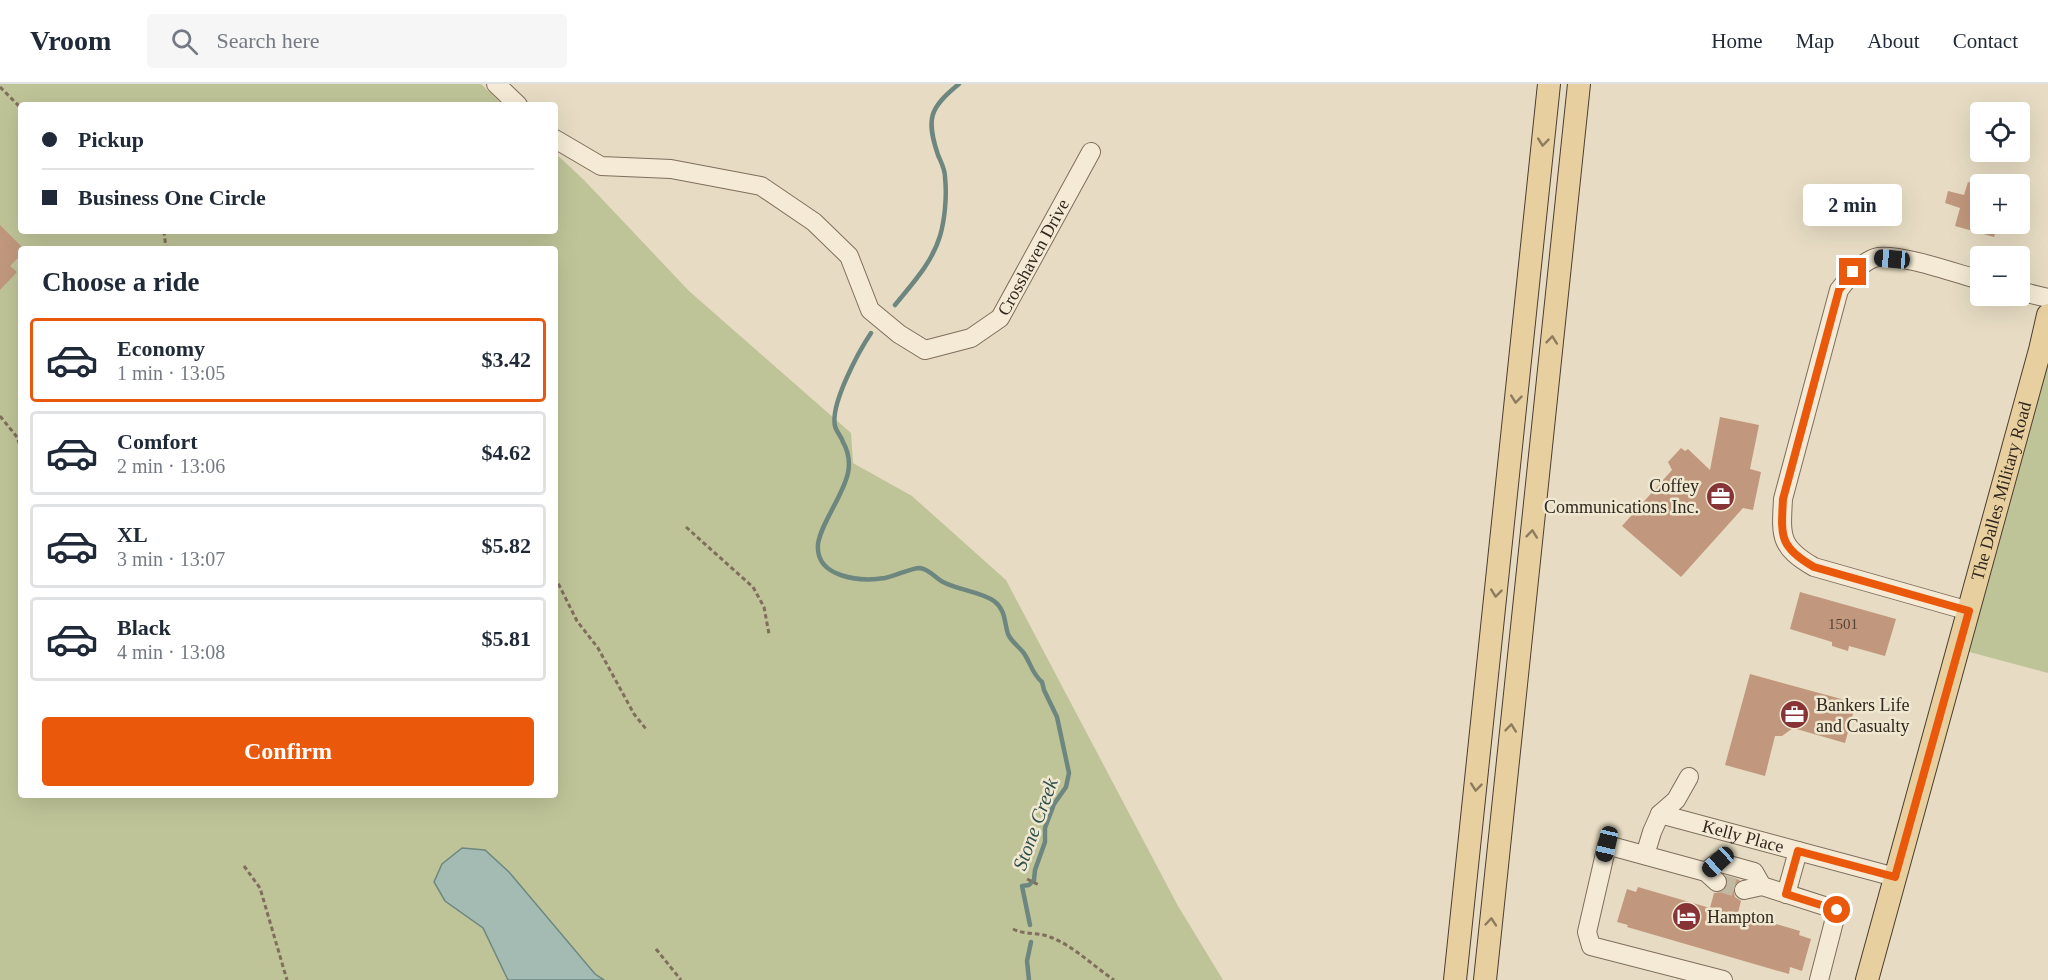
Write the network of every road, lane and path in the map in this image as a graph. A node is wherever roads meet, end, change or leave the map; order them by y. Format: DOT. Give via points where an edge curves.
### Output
graph roads {
  1 [pos="496,84"];
  2 [pos="1549,84"];
  3 [pos="1579,84"];
  4 [pos="0,87"];
  5 [pos="515,102"];
  6 [pos="18,105"];
  7 [pos="558,141"];
  8 [pos="1092,152"];
  9 [pos="1970,277"];
  10 [pos="2030,294"];
  11 [pos="2048,298"];
  12 [pos="2048,315"];
  13 [pos="0,416"];
  14 [pos="18,440"];
  15 [pos="686,527"];
  16 [pos="558,583"];
  17 [pos="1969,611"];
  18 [pos="769,634"];
  19 [pos="646,729"];
  20 [pos="1689,777"];
  21 [pos="1660,814"];
  22 [pos="1798,851"];
  23 [pos="1645,855"];
  24 [pos="244,866"];
  25 [pos="1895,877"];
  26 [pos="1027,879"];
  27 [pos="1039,885"];
  28 [pos="1786,894"];
  29 [pos="1013,929"];
  30 [pos="656,949"];
  31 [pos="288,980"];
  32 [pos="681,980"];
  33 [pos="1114,980"];
  34 [pos="1455,980"];
  35 [pos="1485,980"];
  36 [pos="1723,980"];
  37 [pos="1819,980"];
  38 [pos="1867,980"];
  1 -- 5 [label="street"];
  2 -- 34 [label="main road, one-way"];
  35 -- 3 [label="main road, one-way"];
  4 -- 6 [label="path"];
  7 -- 8 [label="street, Crosshaven Drive" via="601,166 670,169 761,186 814,222 849,256 870,310 925,350 971,338 1000,318"];
  9 -- 17 [label="street" via="1906,260 1877,257 1853,272 1839,290 1783,499 1781,533 1794,556 1814,567"];
  10 -- 11 [label="street"];
  12 -- 17 [label="main road, The Dalles Military Road"];
  13 -- 14 [label="path"];
  15 -- 18 [label="path" via="753,587 764,607"];
  16 -- 19 [label="path" via="577,621 598,648"];
  17 -- 25 [label="main road, The Dalles Military Road"];
  20 -- 21 [label="street" via="1676,800"];
  21 -- 22 [label="street, Kelly Place"];
  21 -- 23 [label="street"];
  22 -- 25 [label="street, Kelly Place"];
  22 -- 28 [label="street"];
  23 -- 28 [label="street" via="1712,877 1718,862 1754,872 1753,888"];
  23 -- 36 [label="street" via="1607,844 1587,932 1591,946"];
  24 -- 31 [label="path" via="260,888"];
  25 -- 38 [label="main road, The Dalles Military Road"];
  26 -- 27 [label="path"];
  28 -- 37 [label="street" via="1837,910"];
  29 -- 33 [label="path" via="1047,935 1063,943"];
  30 -- 32 [label="path"];
}
